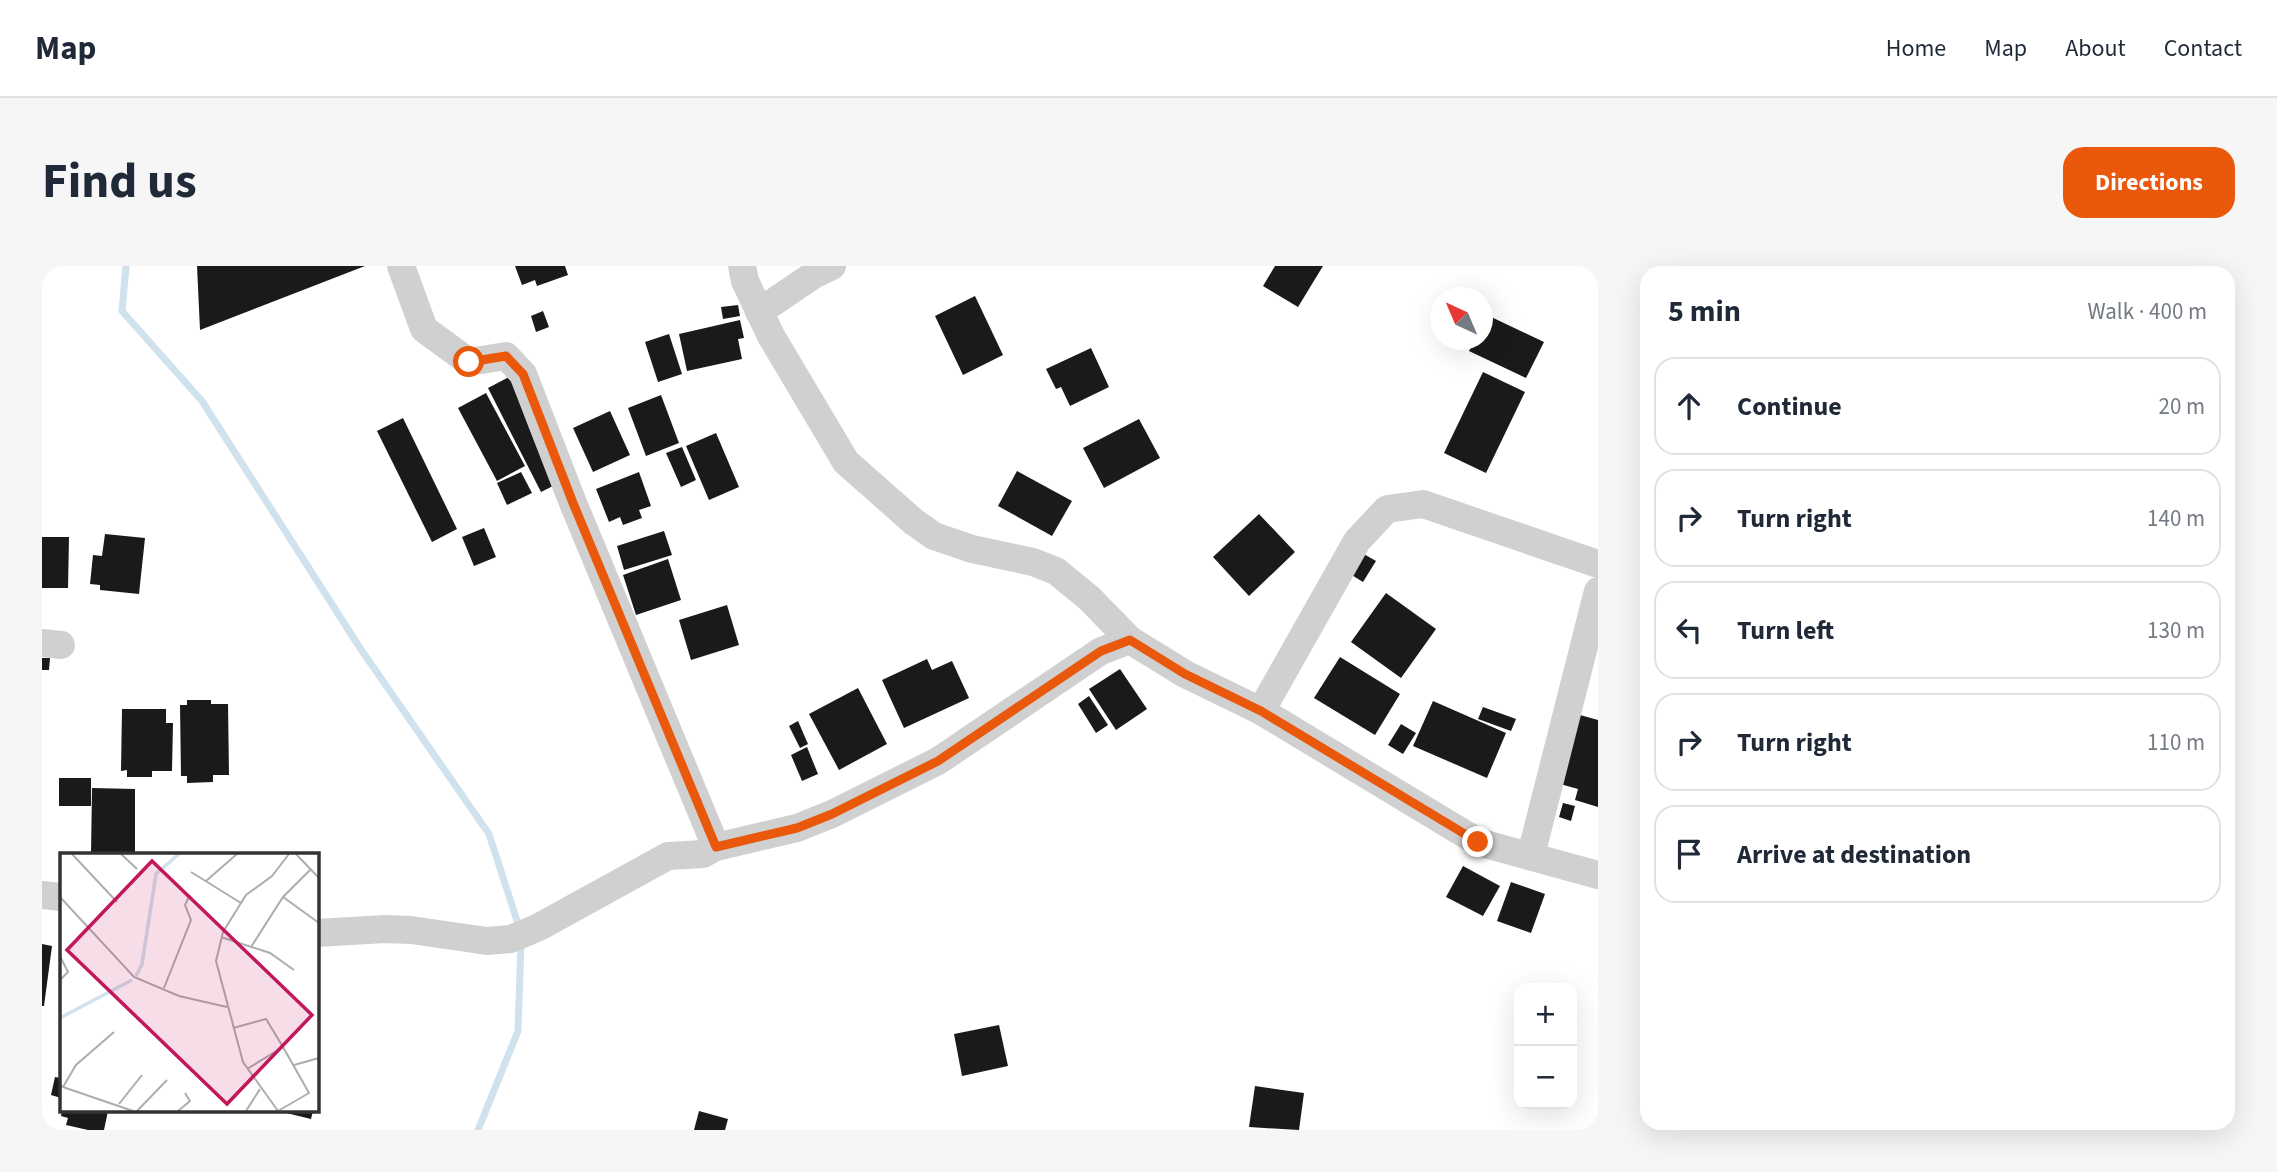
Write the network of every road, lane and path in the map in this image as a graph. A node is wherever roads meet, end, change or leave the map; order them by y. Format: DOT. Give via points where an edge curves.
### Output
graph roads {
  1 [pos="401,266"];
  2 [pos="741,266"];
  3 [pos="832,266"];
  4 [pos="759,312"];
  5 [pos="1598,564"];
  6 [pos="1598,591"];
  7 [pos="1130,640"];
  8 [pos="1261,711"];
  9 [pos="716,847"];
  10 [pos="1531,855"];
  11 [pos="1598,875"];
  12 [pos="42,895"];
  13 [pos="60,897"];
  14 [pos="318,933"];
  1 -- 9 [label="street" via="424,329 469,362 506,356 523,374"];
  2 -- 4 [label="street"];
  3 -- 4 [label="street"];
  4 -- 7 [label="street" via="837,448 855,470 934,536 1056,571"];
  5 -- 8 [label="street" via="1423,504 1387,509 1357,541"];
  6 -- 10 [label="street"];
  7 -- 8 [label="street" via="1185,674"];
  7 -- 9 [label="street" via="1101,651 938,761 856,803 797,828"];
  8 -- 10 [label="street" via="1478,842"];
  9 -- 14 [label="street" via="703,854 668,856 511,939 487,941 385,929"];
  10 -- 11 [label="street"];
  12 -- 13 [label="street"];
}
